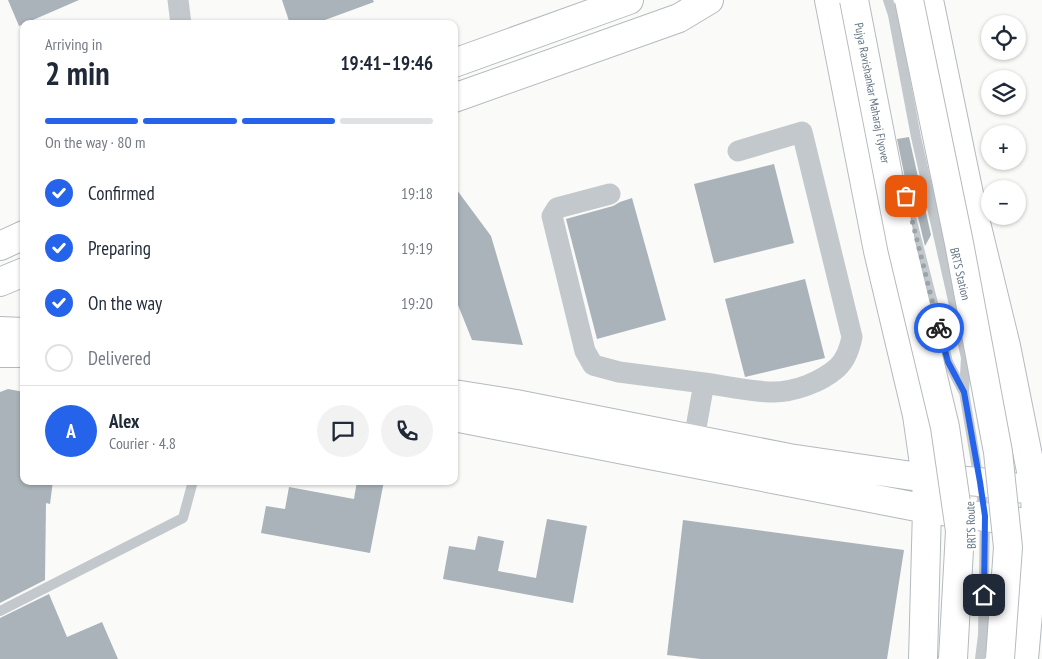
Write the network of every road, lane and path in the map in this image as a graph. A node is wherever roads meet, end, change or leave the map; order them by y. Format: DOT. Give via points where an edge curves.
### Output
graph roads {
  1 [pos="178,0"];
  2 [pos="629,0"];
  3 [pos="709,0"];
  4 [pos="829,0"];
  5 [pos="888,0"];
  6 [pos="909,0"];
  7 [pos="928,0"];
  8 [pos="861,9"];
  9 [pos="181,20"];
  10 [pos="458,62"];
  11 [pos="458,97"];
  12 [pos="888,119"];
  13 [pos="738,151"];
  14 [pos="901,177"];
  15 [pos="610,194"];
  16 [pos="20,236"];
  17 [pos="0,246"];
  18 [pos="20,274"];
  19 [pos="0,282"];
  20 [pos="0,331"];
  21 [pos="20,332"];
  22 [pos="0,353"];
  23 [pos="20,353"];
  24 [pos="704,382"];
  25 [pos="964,392"];
  26 [pos="458,395"];
  27 [pos="458,418"];
  28 [pos="694,439"];
  29 [pos="926,478"];
  30 [pos="980,482"];
  31 [pos="192,485"];
  32 [pos="1038,492"];
  33 [pos="927,509"];
  34 [pos="985,516"];
  35 [pos="1039,524"];
  36 [pos="0,611"];
  37 [pos="923,659"];
  38 [pos="953,659"];
  39 [pos="980,659"];
  40 [pos="1000,659"];
  41 [pos="1024,659"];
  1 -- 9 [label="street"];
  2 -- 10 [label="main road"];
  3 -- 11 [label="main road" via="679,18"];
  4 -- 29 [label="main road" via="878,251 917,415"];
  5 -- 25 [label="lane, BRTS Station" via="966,358"];
  6 -- 40 [label="main road, bridge" via="998,452 1008,547"];
  7 -- 32 [label="main road"];
  8 -- 12 [label="lane"];
  8 -- 38 [label="main road, Pujya Ravishankar Maharaj Flyover, bridge" via="902,247 945,426 960,532"];
  13 -- 24 [label="street" via="802,132 852,337 849,350 838,367 793,390 772,392"];
  14 -- 25 [label="lane" via="948,362"];
  15 -- 24 [label="street" via="557,208 552,216 585,351 593,365 619,372"];
  16 -- 17 [label="main road"];
  18 -- 19 [label="main road"];
  20 -- 21 [label="main road"];
  22 -- 23 [label="main road"];
  24 -- 28 [label="street"];
  25 -- 30 [label="lane, BRTS Route"];
  26 -- 28 [label="main road"];
  27 -- 33 [label="main road"];
  28 -- 29 [label="main road" via="789,458"];
  29 -- 30 [label="main road"];
  29 -- 33 [label="main road"];
  30 -- 32 [label="main road"];
  30 -- 34 [label="lane, BRTS Route"];
  31 -- 36 [label="lane" via="183,518"];
  32 -- 35 [label="main road"];
  33 -- 34 [label="main road"];
  33 -- 37 [label="main road"];
  34 -- 35 [label="main road"];
  34 -- 39 [label="lane, BRTS Route"];
  35 -- 41 [label="main road"];
}
